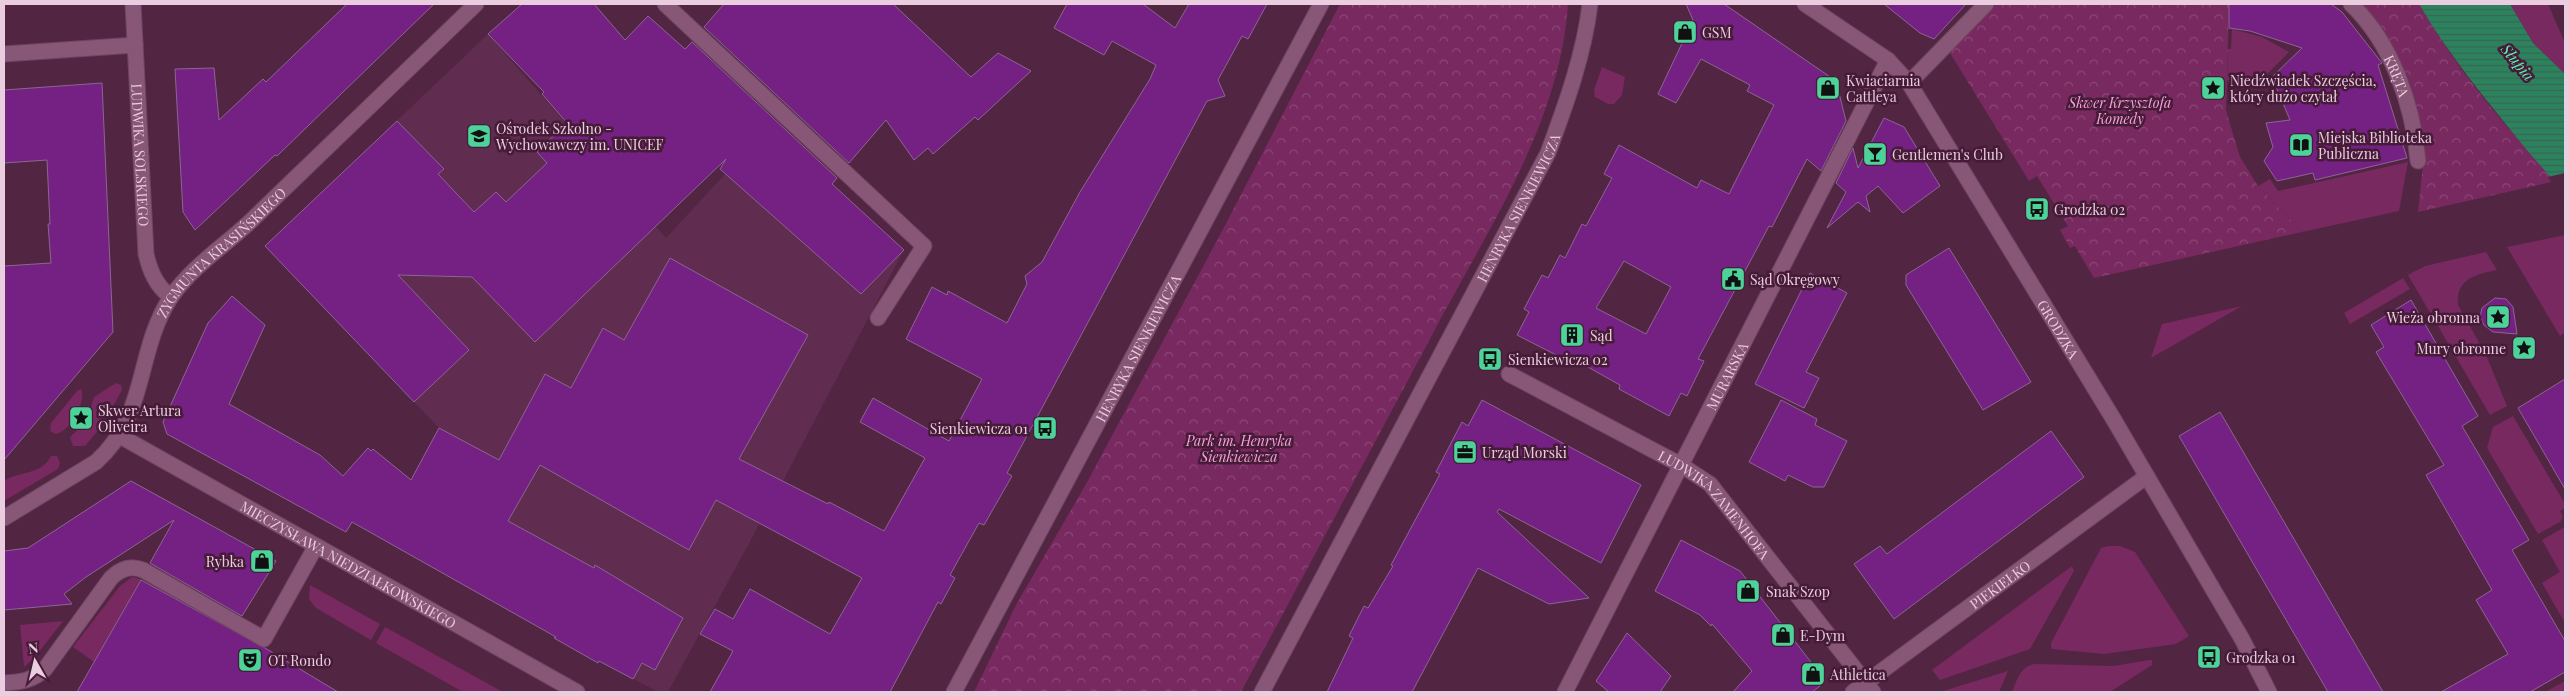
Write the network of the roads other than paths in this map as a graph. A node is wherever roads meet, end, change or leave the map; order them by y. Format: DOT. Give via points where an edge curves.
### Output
graph roads {
  1 [pos="133,4"];
  2 [pos="476,4"];
  3 [pos="665,4"];
  4 [pos="1320,4"];
  5 [pos="1590,4"];
  6 [pos="1805,4"];
  7 [pos="1986,4"];
  8 [pos="2351,4"];
  9 [pos="135,45"];
  10 [pos="4,54"];
  11 [pos="1888,60"];
  12 [pos="1910,83"];
  13 [pos="2418,161"];
  14 [pos="171,297"];
  15 [pos="878,318"];
  16 [pos="1509,374"];
  17 [pos="120,436"];
  18 [pos="1682,465"];
  19 [pos="2147,476"];
  20 [pos="4,518"];
  21 [pos="316,546"];
  22 [pos="4,683"];
  23 [pos="1870,688"];
  24 [pos="577,692"];
  25 [pos="954,692"];
  26 [pos="1262,692"];
  27 [pos="1565,692"];
  28 [pos="1853,692"];
  29 [pos="2269,692"];
  1 -- 9 [label="street, LUDWIKA SOLSKIEGO"];
  2 -- 14 [label="street, ZYGMUNTA KRASIŃSKIEGO" via="238,233 188,276"];
  3 -- 15 [label="street" via="924,246"];
  4 -- 25 [label="street, HENRYKA SIENKIEWICZA"];
  5 -- 26 [label="street, HENRYKA SIENKIEWICZA" via="1572,86 1548,153"];
  6 -- 11 [label="street, GRODZKA"];
  7 -- 12 [label="street"];
  8 -- 13 [label="street, KRĘTA" via="2372,25 2391,62 2416,138"];
  9 -- 10 [label="street"];
  9 -- 14 [label="street, LUDWIKA SOLSKIEGO" via="146,254 155,280"];
  11 -- 12 [label="street, GRODZKA"];
  11 -- 18 [label="street, MURARSKA"];
  12 -- 19 [label="street, GRODZKA"];
  14 -- 17 [label="street, ZYGMUNTA KRASIŃSKIEGO" via="156,327 140,384"];
  16 -- 18 [label="street, LUDWIKA ZAMENHOFA"];
  17 -- 20 [label="street, ZYGMUNTA KRASIŃSKIEGO" via="96,462"];
  17 -- 21 [label="street, MIECZYSŁAWA NIEDZIAŁKOWSKIEGO"];
  18 -- 23 [label="street, LUDWIKA ZAMENHOFA" via="1717,491"];
  18 -- 27 [label="street, MURARSKA"];
  19 -- 23 [label="street, PIEKIEŁKO"];
  19 -- 29 [label="street, GRODZKA" via="2242,639"];
  21 -- 22 [label="street" via="264,638 143,570 128,568 111,578 45,669 27,681"];
  21 -- 24 [label="street, MIECZYSŁAWA NIEDZIAŁKOWSKIEGO"];
  23 -- 28 [label="street, PIEKIEŁKO"];
}
